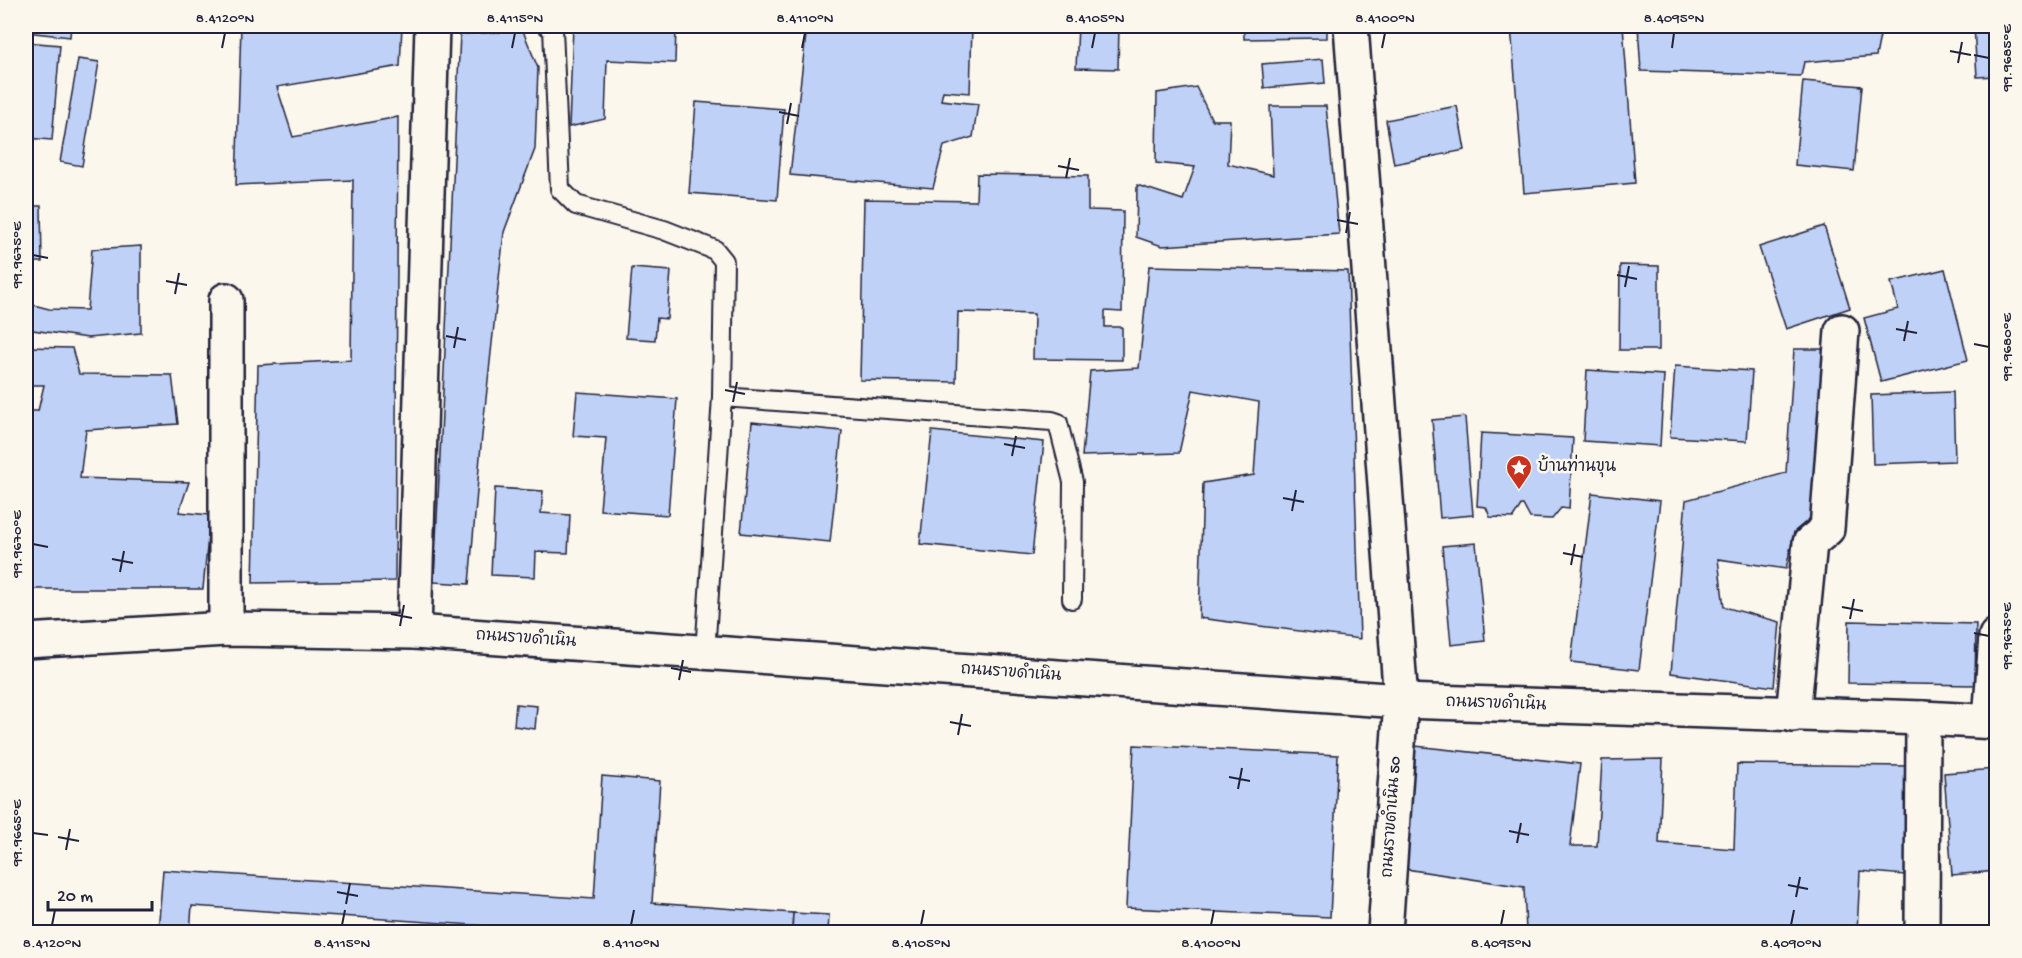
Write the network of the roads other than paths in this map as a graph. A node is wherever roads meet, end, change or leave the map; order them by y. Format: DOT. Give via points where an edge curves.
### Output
graph roads {
  1 [pos="432,26"];
  2 [pos="548,26"];
  3 [pos="1351,26"];
  4 [pos="226,300"];
  5 [pos="1842,331"];
  6 [pos="722,397"];
  7 [pos="1072,599"];
  8 [pos="226,629"];
  9 [pos="414,632"];
  10 [pos="1996,636"];
  11 [pos="26,641"];
  12 [pos="705,653"];
  13 [pos="1401,701"];
  14 [pos="1793,715"];
  15 [pos="1923,718"];
  16 [pos="1993,722"];
  17 [pos="1385,933"];
  18 [pos="1922,933"];
  1 -- 9 [label="street"];
  2 -- 6 [label="lane" via="553,29 560,189 576,205 664,230 715,250 724,261"];
  3 -- 13 [label="street, ถนนราขดำเนิน 50"];
  4 -- 8 [label="street"];
  5 -- 14 [label="street" via="1827,529 1810,543"];
  6 -- 7 [label="lane" via="1058,423 1073,482"];
  6 -- 12 [label="lane"];
  8 -- 9 [label="street, ถนนราขดำเนิน"];
  8 -- 11 [label="street, ถนนราขดำเนิน"];
  9 -- 12 [label="street, ถนนราขดำเนิน"];
  10 -- 16 [label="street"];
  12 -- 13 [label="street, ถนนราขดำเนิน"];
  13 -- 14 [label="street, ถนนราขดำเนิน"];
  13 -- 17 [label="street, ถนนราขดำเนิน 50"];
  14 -- 15 [label="street, ถนนราขดำเนิน"];
  15 -- 16 [label="street, ถนนราขดำเนิน"];
  15 -- 18 [label="street"];
}
